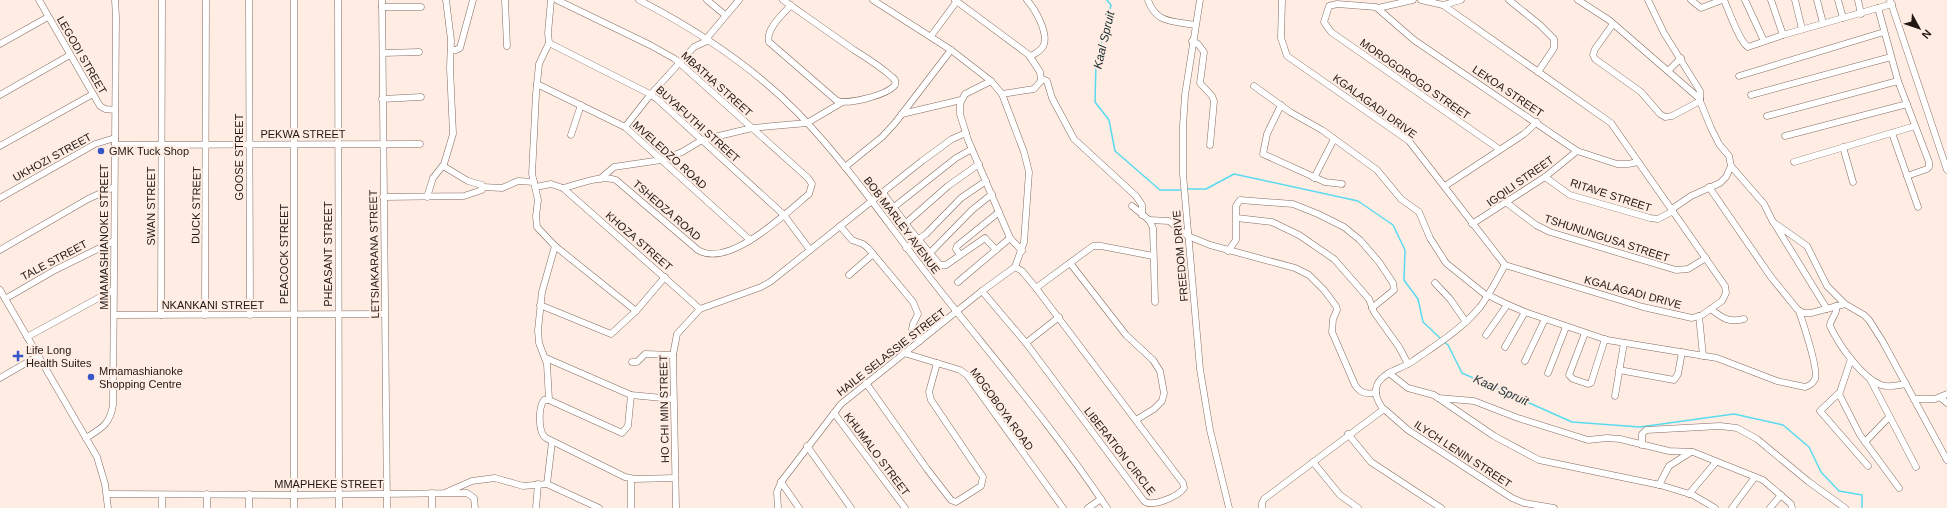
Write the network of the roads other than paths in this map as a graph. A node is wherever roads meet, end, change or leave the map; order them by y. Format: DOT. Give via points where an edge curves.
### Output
graph roads {
  1 [pos="39,0"];
  2 [pos="115,0"];
  3 [pos="162,0"];
  4 [pos="206,0"];
  5 [pos="249,0"];
  6 [pos="294,0"];
  7 [pos="338,0"];
  8 [pos="382,0"];
  9 [pos="446,0"];
  10 [pos="473,0"];
  11 [pos="505,0"];
  12 [pos="551,0"];
  13 [pos="557,0"];
  14 [pos="639,0"];
  15 [pos="707,0"];
  16 [pos="739,0"];
  17 [pos="783,0"];
  18 [pos="873,0"];
  19 [pos="1027,0"];
  20 [pos="1148,0"];
  21 [pos="1200,0"];
  22 [pos="1282,0"];
  23 [pos="1325,0"];
  24 [pos="1413,0"];
  25 [pos="1421,0"];
  26 [pos="1461,0"];
  27 [pos="1509,0"];
  28 [pos="1578,0"];
  29 [pos="1648,0"];
  30 [pos="1691,0"];
  31 [pos="1723,0"];
  32 [pos="1746,0"];
  33 [pos="1770,0"];
  34 [pos="1795,0"];
  35 [pos="1817,0"];
  36 [pos="1838,0"];
  37 [pos="1858,0"];
  38 [pos="956,1"];
  39 [pos="1353,2"];
  40 [pos="1891,2"];
  41 [pos="791,6"];
  42 [pos="1329,6"];
  43 [pos="1443,6"];
  44 [pos="382,7"];
  45 [pos="421,7"];
  46 [pos="1378,8"];
  47 [pos="1878,8"];
  48 [pos="1861,14"];
  49 [pos="725,16"];
  50 [pos="48,17"];
  51 [pos="1842,18"];
  52 [pos="1823,23"];
  53 [pos="1613,24"];
  54 [pos="1196,25"];
  55 [pos="1802,29"];
  56 [pos="1884,32"];
  57 [pos="1783,34"];
  58 [pos="931,36"];
  59 [pos="708,39"];
  60 [pos="1192,41"];
  61 [pos="1764,41"];
  62 [pos="549,43"];
  63 [pos="0,44"];
  64 [pos="507,46"];
  65 [pos="451,50"];
  66 [pos="951,50"];
  67 [pos="419,52"];
  68 [pos="383,53"];
  69 [pos="70,55"];
  70 [pos="1030,57"];
  71 [pos="1891,57"];
  72 [pos="1680,58"];
  73 [pos="680,63"];
  74 [pos="1668,71"];
  75 [pos="1538,72"];
  76 [pos="1739,76"];
  77 [pos="1042,79"];
  78 [pos="991,81"];
  79 [pos="1898,81"];
  80 [pos="537,84"];
  81 [pos="1254,86"];
  82 [pos="93,94"];
  83 [pos="651,94"];
  84 [pos="1002,94"];
  85 [pos="0,95"];
  86 [pos="1751,95"];
  87 [pos="421,97"];
  88 [pos="382,99"];
  89 [pos="961,100"];
  90 [pos="1700,100"];
  91 [pos="841,103"];
  92 [pos="1907,104"];
  93 [pos="581,105"];
  94 [pos="1280,105"];
  95 [pos="115,110"];
  96 [pos="902,114"];
  97 [pos="1767,116"];
  98 [pos="1537,122"];
  99 [pos="807,123"];
  100 [pos="1915,126"];
  101 [pos="625,127"];
  102 [pos="752,128"];
  103 [pos="966,133"];
  104 [pos="1892,133"];
  105 [pos="570,135"];
  106 [pos="1785,136"];
  107 [pos="1334,139"];
  108 [pos="702,140"];
  109 [pos="115,142"];
  110 [pos="249,144"];
  111 [pos="294,144"];
  112 [pos="338,144"];
  113 [pos="383,144"];
  114 [pos="420,144"];
  115 [pos="161,145"];
  116 [pos="206,145"];
  117 [pos="1210,145"];
  118 [pos="0,146"];
  119 [pos="1843,147"];
  120 [pos="972,148"];
  121 [pos="1499,149"];
  122 [pos="1577,151"];
  123 [pos="661,160"];
  124 [pos="1638,162"];
  125 [pos="1794,162"];
  126 [pos="979,164"];
  127 [pos="443,166"];
  128 [pos="1731,166"];
  129 [pos="845,167"];
  130 [pos="1947,170"];
  131 [pos="1907,176"];
  132 [pos="1545,177"];
  133 [pos="1314,178"];
  134 [pos="599,179"];
  135 [pos="986,181"];
  136 [pos="1853,182"];
  137 [pos="1342,184"];
  138 [pos="535,185"];
  139 [pos="1445,186"];
  140 [pos="114,187"];
  141 [pos="483,187"];
  142 [pos="1709,187"];
  143 [pos="563,188"];
  144 [pos="883,193"];
  145 [pos="992,194"];
  146 [pos="383,197"];
  147 [pos="427,197"];
  148 [pos="0,198"];
  149 [pos="872,202"];
  150 [pos="1507,203"];
  151 [pos="1132,206"];
  152 [pos="894,207"];
  153 [pos="1918,207"];
  154 [pos="1672,210"];
  155 [pos="999,212"];
  156 [pos="1142,214"];
  157 [pos="784,215"];
  158 [pos="1237,218"];
  159 [pos="1148,220"];
  160 [pos="1774,222"];
  161 [pos="906,223"];
  162 [pos="1472,224"];
  163 [pos="840,226"];
  164 [pos="1188,236"];
  165 [pos="1010,238"];
  166 [pos="919,239"];
  167 [pos="750,240"];
  168 [pos="114,241"];
  169 [pos="555,246"];
  170 [pos="906,248"];
  171 [pos="0,250"];
  172 [pos="810,250"];
  173 [pos="996,250"];
  174 [pos="1022,251"];
  175 [pos="1228,251"];
  176 [pos="931,252"];
  177 [pos="873,254"];
  178 [pos="960,255"];
  179 [pos="1153,256"];
  180 [pos="1706,258"];
  181 [pos="1070,263"];
  182 [pos="1505,265"];
  183 [pos="1015,267"];
  184 [pos="849,275"];
  185 [pos="666,277"];
  186 [pos="958,282"];
  187 [pos="1435,283"];
  188 [pos="1036,288"];
  189 [pos="0,290"];
  190 [pos="113,290"];
  191 [pos="982,291"];
  192 [pos="1488,296"];
  193 [pos="5,299"];
  194 [pos="1155,302"];
  195 [pos="1845,304"];
  196 [pos="540,305"];
  197 [pos="1507,305"];
  198 [pos="1836,306"];
  199 [pos="1372,308"];
  200 [pos="700,309"];
  201 [pos="1711,309"];
  202 [pos="1827,309"];
  203 [pos="1799,311"];
  204 [pos="636,312"];
  205 [pos="957,312"];
  206 [pos="1525,312"];
  207 [pos="338,314"];
  208 [pos="384,314"];
  209 [pos="114,315"];
  210 [pos="205,315"];
  211 [pos="250,315"];
  212 [pos="294,315"];
  213 [pos="161,316"];
  214 [pos="1698,316"];
  215 [pos="1059,317"];
  216 [pos="1545,319"];
  217 [pos="1744,319"];
  218 [pos="1466,322"];
  219 [pos="1566,327"];
  220 [pos="1585,333"];
  221 [pos="1486,335"];
  222 [pos="27,337"];
  223 [pos="1605,339"];
  224 [pos="920,341"];
  225 [pos="1026,343"];
  226 [pos="1624,343"];
  227 [pos="1505,347"];
  228 [pos="904,352"];
  229 [pos="1682,352"];
  230 [pos="673,355"];
  231 [pos="38,356"];
  232 [pos="1703,356"];
  233 [pos="546,358"];
  234 [pos="1851,360"];
  235 [pos="1525,361"];
  236 [pos="632,362"];
  237 [pos="937,363"];
  238 [pos="1408,364"];
  239 [pos="1619,370"];
  240 [pos="1389,373"];
  241 [pos="1548,373"];
  242 [pos="1869,377"];
  243 [pos="0,378"];
  244 [pos="866,383"];
  245 [pos="1906,384"];
  246 [pos="1376,393"];
  247 [pos="1839,394"];
  248 [pos="1947,394"];
  249 [pos="631,395"];
  250 [pos="1615,396"];
  251 [pos="1438,398"];
  252 [pos="1941,398"];
  253 [pos="673,399"];
  254 [pos="1914,399"];
  255 [pos="549,400"];
  256 [pos="1947,403"];
  257 [pos="1383,409"];
  258 [pos="834,413"];
  259 [pos="1889,418"];
  260 [pos="1136,420"];
  261 [pos="1348,434"];
  262 [pos="86,438"];
  263 [pos="552,442"];
  264 [pos="1866,443"];
  265 [pos="1642,445"];
  266 [pos="807,446"];
  267 [pos="1691,452"];
  268 [pos="1858,454"];
  269 [pos="1947,460"];
  270 [pos="1313,462"];
  271 [pos="1716,462"];
  272 [pos="1868,466"];
  273 [pos="1916,467"];
  274 [pos="1755,477"];
  275 [pos="675,478"];
  276 [pos="631,479"];
  277 [pos="781,482"];
  278 [pos="538,484"];
  279 [pos="547,484"];
  280 [pos="1659,485"];
  281 [pos="1899,488"];
  282 [pos="432,493"];
  283 [pos="445,493"];
  284 [pos="107,494"];
  285 [pos="162,494"];
  286 [pos="207,494"];
  287 [pos="249,494"];
  288 [pos="339,494"];
  289 [pos="387,494"];
  290 [pos="1689,494"];
  291 [pos="294,495"];
  292 [pos="1781,495"];
  293 [pos="1101,499"];
  294 [pos="1793,507"];
  295 [pos="108,508"];
  296 [pos="162,508"];
  297 [pos="207,508"];
  298 [pos="249,508"];
  299 [pos="294,508"];
  300 [pos="339,508"];
  301 [pos="387,508"];
  302 [pos="432,508"];
  303 [pos="475,508"];
  304 [pos="536,508"];
  305 [pos="599,508"];
  306 [pos="630,508"];
  307 [pos="676,508"];
  308 [pos="778,508"];
  309 [pos="799,508"];
  310 [pos="851,508"];
  311 [pos="905,508"];
  312 [pos="1063,508"];
  313 [pos="1088,508"];
  314 [pos="1107,508"];
  315 [pos="1229,508"];
  316 [pos="1262,508"];
  317 [pos="1358,508"];
  318 [pos="1441,508"];
  319 [pos="1554,508"];
  320 [pos="1714,508"];
  321 [pos="1732,508"];
  322 [pos="1770,508"];
  323 [pos="1845,508"];
  1 -- 50 [label="street, LEGODI STREET"];
  2 -- 95 [label="street, MMAMASHIANOKE STREET"];
  3 -- 115 [label="street, SWAN STREET"];
  4 -- 116 [label="street, DUCK STREET"];
  5 -- 110 [label="street, GOOSE STREET"];
  6 -- 111 [label="street, PEACOCK STREET"];
  7 -- 112 [label="street, PHEASANT STREET"];
  8 -- 44 [label="street, LETSIAKARANA STREET"];
  9 -- 65 [label="street"];
  10 -- 65 [label="street" via="460,48"];
  11 -- 64 [label="street"];
  12 -- 62 [label="street"];
  13 -- 73 [label="street, MBATHA STREET" via="658,49"];
  14 -- 59 [label="street, BOB MARLEY AVENUE"];
  15 -- 49 [label="street"];
  16 -- 49 [label="street"];
  17 -- 41 [label="street"];
  18 -- 58 [label="street"];
  19 -- 70 [label="street" via="1041,24 1045,41 1041,49"];
  20 -- 54 [label="street" via="1151,9 1160,17 1168,21"];
  21 -- 54 [label="street, FREEDOM DRIVE"];
  22 -- 139 [label="street, KGALAGADI DRIVE" via="1281,38 1287,56 1409,141"];
  23 -- 42 [label="street"];
  24 -- 46 [label="street"];
  25 -- 43 [label="street"];
  26 -- 43 [label="street"];
  27 -- 75 [label="street" via="1554,39 1552,50"];
  28 -- 53 [label="street"];
  29 -- 72 [label="street"];
  30 -- 31 [label="street" via="1701,8"];
  31 -- 61 [label="street" via="1746,46"];
  32 -- 61 [label="street"];
  33 -- 57 [label="street"];
  34 -- 55 [label="street"];
  35 -- 52 [label="street"];
  36 -- 51 [label="street"];
  37 -- 48 [label="street"];
  38 -- 58 [label="street"];
  38 -- 70 [label="street"];
  39 -- 42 [label="street"];
  39 -- 46 [label="street"];
  40 -- 47 [label="street"];
  40 -- 130 [label="street"];
  41 -- 91 [label="street" via="770,31 769,42"];
  41 -- 91 [label="street" via="892,77 896,85 888,90"];
  42 -- 121 [label="street, MOROGOROGO STREET" via="1324,22 1335,35"];
  43 -- 75 [label="street"];
  44 -- 45 [label="street"];
  44 -- 68 [label="street, LETSIAKARANA STREET"];
  46 -- 98 [label="street, LEKOA STREET" via="1414,40"];
  47 -- 48 [label="street"];
  47 -- 56 [label="street"];
  48 -- 51 [label="street"];
  49 -- 59 [label="street"];
  50 -- 63 [label="street"];
  50 -- 69 [label="street, LEGODI STREET"];
  51 -- 52 [label="street"];
  52 -- 55 [label="street"];
  53 -- 74 [label="street"];
  53 -- 90 [label="street" via="1593,52 1595,58 1641,92 1665,117 1672,116"];
  54 -- 60 [label="street, FREEDOM DRIVE"];
  55 -- 57 [label="street"];
  56 -- 71 [label="street"];
  56 -- 76 [label="street"];
  57 -- 61 [label="street"];
  58 -- 66 [label="street"];
  59 -- 73 [label="street" via="696,45"];
  59 -- 99 [label="street, BOB MARLEY AVENUE" via="763,81"];
  60 -- 117 [label="street" via="1204,52 1200,83 1214,101"];
  60 -- 164 [label="street, FREEDOM DRIVE" via="1183,116 1183,174"];
  62 -- 80 [label="street" via="539,64"];
  62 -- 83 [label="street, BUYAFUTHI STREET"];
  65 -- 127 [label="street" via="453,134"];
  66 -- 78 [label="street"];
  66 -- 96 [label="street"];
  67 -- 68 [label="street"];
  68 -- 88 [label="street, LETSIAKARANA STREET"];
  69 -- 82 [label="street, LEGODI STREET"];
  69 -- 85 [label="street"];
  70 -- 77 [label="street"];
  71 -- 79 [label="street"];
  71 -- 86 [label="street"];
  72 -- 74 [label="street"];
  72 -- 90 [label="street" via="1700,91"];
  73 -- 83 [label="street"];
  73 -- 102 [label="street, MBATHA STREET"];
  74 -- 90 [label="street"];
  75 -- 124 [label="street" via="1611,123"];
  77 -- 84 [label="street" via="1034,89"];
  77 -- 156 [label="street" via="1047,81 1052,98 1074,139 1136,196 1142,205"];
  78 -- 84 [label="street"];
  78 -- 89 [label="street" via="967,93"];
  79 -- 92 [label="street"];
  79 -- 97 [label="street"];
  80 -- 93 [label="street, MVELEDZO ROAD"];
  80 -- 138 [label="street" via="532,174"];
  81 -- 94 [label="street"];
  82 -- 95 [label="street, LEGODI STREET" via="102,108"];
  82 -- 118 [label="street"];
  83 -- 101 [label="street"];
  83 -- 108 [label="street, BUYAFUTHI STREET"];
  84 -- 174 [label="street" via="1029,172"];
  87 -- 88 [label="street"];
  88 -- 113 [label="street, LETSIAKARANA STREET"];
  89 -- 96 [label="street"];
  89 -- 103 [label="street" via="960,114"];
  90 -- 128 [label="street" via="1719,144 1730,158"];
  91 -- 99 [label="street"];
  92 -- 100 [label="street"];
  92 -- 106 [label="street"];
  93 -- 101 [label="street, MVELEDZO ROAD"];
  93 -- 105 [label="street"];
  94 -- 107 [label="street"];
  94 -- 133 [label="street" via="1267,134 1263,153"];
  95 -- 109 [label="street, MMAMASHIANOKE STREET"];
  96 -- 129 [label="street" via="882,137"];
  98 -- 121 [label="street" via="1524,134"];
  98 -- 122 [label="street, LEKOA STREET"];
  99 -- 102 [label="street"];
  99 -- 129 [label="street, BOB MARLEY AVENUE"];
  100 -- 104 [label="street"];
  100 -- 131 [label="street" via="1929,166"];
  101 -- 123 [label="street, MVELEDZO ROAD"];
  102 -- 108 [label="street"];
  102 -- 157 [label="street, MBATHA STREET" via="812,184 809,194"];
  103 -- 120 [label="street"];
  103 -- 144 [label="street, HO CHI MIN STREET" via="946,143"];
  104 -- 119 [label="street"];
  104 -- 131 [label="street"];
  107 -- 133 [label="street"];
  107 -- 192 [label="street" via="1375,168 1401,199 1417,211 1430,238 1451,268"];
  108 -- 123 [label="street" via="682,152"];
  108 -- 157 [label="street, BUYAFUTHI STREET"];
  109 -- 115 [label="street, PEKWA STREET"];
  109 -- 140 [label="street, MMAMASHIANOKE STREET"];
  109 -- 148 [label="street, UKHOZI STREET" via="95,144"];
  110 -- 111 [label="street, PEKWA STREET"];
  110 -- 116 [label="street, PEKWA STREET"];
  110 -- 211 [label="street, GOOSE STREET"];
  111 -- 112 [label="street, PEKWA STREET"];
  111 -- 212 [label="street, PEACOCK STREET"];
  112 -- 113 [label="street, PEKWA STREET"];
  112 -- 207 [label="street, PHEASANT STREET"];
  113 -- 114 [label="street, PEKWA STREET"];
  113 -- 146 [label="street, LETSIAKARANA STREET"];
  115 -- 116 [label="street, PEKWA STREET"];
  115 -- 213 [label="street, SWAN STREET"];
  116 -- 210 [label="street, DUCK STREET"];
  119 -- 125 [label="street"];
  119 -- 136 [label="street"];
  120 -- 126 [label="street"];
  120 -- 152 [label="street"];
  121 -- 139 [label="street"];
  122 -- 124 [label="street, LEKOA STREET" via="1617,164"];
  122 -- 132 [label="street, IGQILI STREET"];
  123 -- 134 [label="street" via="618,165"];
  123 -- 167 [label="street, MVELEDZO ROAD"];
  124 -- 154 [label="street"];
  126 -- 135 [label="street"];
  126 -- 161 [label="street" via="948,186"];
  127 -- 141 [label="street"];
  127 -- 147 [label="street" via="434,178"];
  128 -- 142 [label="street, RITAVE STREET" via="1723,180"];
  128 -- 160 [label="street" via="1764,204"];
  129 -- 149 [label="street, BOB MARLEY AVENUE"];
  131 -- 153 [label="street"];
  132 -- 150 [label="street, IGQILI STREET"];
  132 -- 154 [label="street, RITAVE STREET" via="1570,195 1650,218 1658,218"];
  133 -- 137 [label="street" via="1330,184"];
  134 -- 143 [label="street"];
  134 -- 167 [label="street, TSHEDZA ROAD" via="610,178 621,183 703,253 715,254 732,250"];
  135 -- 145 [label="street"];
  135 -- 166 [label="street" via="961,198"];
  138 -- 141 [label="street" via="518,181 502,188"];
  138 -- 143 [label="street" via="551,184"];
  138 -- 169 [label="street" via="538,200 537,227"];
  139 -- 162 [label="street, KGALAGADI DRIVE"];
  140 -- 168 [label="street, MMAMASHIANOKE STREET"];
  140 -- 171 [label="street" via="88,199"];
  141 -- 147 [label="street" via="481,191 469,195"];
  142 -- 154 [label="street, RITAVE STREET"];
  142 -- 203 [label="street" via="1771,277"];
  143 -- 185 [label="street, KHOZA STREET"];
  144 -- 149 [label="street, HO CHI MIN STREET"];
  144 -- 152 [label="street"];
  145 -- 155 [label="street"];
  145 -- 176 [label="street" via="974,208"];
  146 -- 147 [label="street"];
  146 -- 208 [label="street, LETSIAKARANA STREET"];
  149 -- 163 [label="street, HO CHI MIN STREET"];
  149 -- 170 [label="street, BOB MARLEY AVENUE"];
  150 -- 162 [label="street, IGQILI STREET"];
  150 -- 180 [label="street, TSHUNUNGUSA STREET" via="1536,226 1550,232 1676,270 1688,270"];
  151 -- 156 [label="street"];
  152 -- 161 [label="street"];
  154 -- 180 [label="street"];
  155 -- 165 [label="street"];
  155 -- 178 [label="street" via="957,246"];
  156 -- 159 [label="street"];
  157 -- 167 [label="street, TSHEDZA ROAD"];
  157 -- 172 [label="street, BUYAFUTHI STREET"];
  158 -- 175 [label="street" via="1236,240"];
  158 -- 199 [label="street" via="1272,222 1322,249 1367,296"];
  158 -- 199 [label="street" via="1236,206 1240,200 1290,203 1344,227 1368,248 1385,269 1394,286 1392,293"];
  159 -- 164 [label="street" via="1169,221"];
  159 -- 179 [label="street" via="1154,231"];
  160 -- 195 [label="street" via="1807,246 1825,285"];
  160 -- 202 [label="street"];
  161 -- 166 [label="street"];
  162 -- 182 [label="street, KGALAGADI DRIVE"];
  163 -- 172 [label="street, HO CHI MIN STREET"];
  163 -- 177 [label="street" via="852,240 863,244"];
  164 -- 175 [label="street"];
  164 -- 315 [label="street, FREEDOM DRIVE" via="1201,377 1210,430"];
  165 -- 173 [label="street"];
  165 -- 174 [label="street"];
  166 -- 170 [label="street"];
  166 -- 176 [label="street"];
  168 -- 190 [label="street, MMAMASHIANOKE STREET"];
  168 -- 193 [label="street, TALE STREET" via="55,270"];
  169 -- 196 [label="street"];
  169 -- 204 [label="street"];
  170 -- 205 [label="street, BOB MARLEY AVENUE"];
  172 -- 200 [label="street, HO CHI MIN STREET" via="761,287"];
  173 -- 178 [label="street" via="985,238"];
  173 -- 186 [label="street"];
  174 -- 183 [label="street"];
  175 -- 246 [label="street" via="1302,271 1324,290 1337,308 1332,332 1355,385 1361,392"];
  176 -- 178 [label="street" via="942,266"];
  177 -- 184 [label="street"];
  177 -- 224 [label="street" via="916,307 918,314 912,330"];
  179 -- 181 [label="street" via="1096,246"];
  179 -- 194 [label="street"];
  180 -- 201 [label="street" via="1726,288 1724,299"];
  181 -- 188 [label="street"];
  181 -- 260 [label="street" via="1126,335 1153,360 1160,371 1163,398 1158,406"];
  182 -- 192 [label="street"];
  182 -- 214 [label="street, KGALAGADI DRIVE" via="1643,307 1692,318"];
  183 -- 188 [label="street, LIBERATION CIRCLE" via="1022,271"];
  183 -- 191 [label="street, HAILE SELASSIE STREET"];
  185 -- 200 [label="street, KHOZA STREET"];
  185 -- 204 [label="street"];
  187 -- 218 [label="street"];
  188 -- 215 [label="street, LIBERATION CIRCLE"];
  189 -- 193 [label="street"];
  190 -- 209 [label="street, MMAMASHIANOKE STREET"];
  190 -- 222 [label="street"];
  191 -- 205 [label="street, HAILE SELASSIE STREET"];
  191 -- 225 [label="street, LIBERATION CIRCLE"];
  192 -- 197 [label="street"];
  192 -- 218 [label="street"];
  193 -- 222 [label="street"];
  195 -- 198 [label="street"];
  195 -- 245 [label="street" via="1869,320"];
  196 -- 204 [label="street" via="611,334"];
  196 -- 233 [label="street" via="539,342"];
  197 -- 206 [label="street"];
  197 -- 221 [label="street"];
  198 -- 202 [label="street"];
  198 -- 234 [label="street" via="1837,312 1830,321 1830,326"];
  199 -- 238 [label="street"];
  200 -- 230 [label="street, HO CHI MIN STREET" via="677,334"];
  201 -- 214 [label="street"];
  201 -- 217 [label="street" via="1728,320"];
  202 -- 203 [label="street" via="1807,313"];
  203 -- 232 [label="street" via="1816,375 1807,387 1777,381 1724,360"];
  205 -- 224 [label="street, HAILE SELASSIE STREET"];
  205 -- 293 [label="street, BOB MARLEY AVENUE" via="1050,429"];
  206 -- 216 [label="street"];
  206 -- 227 [label="street"];
  207 -- 208 [label="street, NKANKANI STREET"];
  207 -- 212 [label="street, NKANKANI STREET"];
  207 -- 288 [label="street, PHEASANT STREET"];
  208 -- 289 [label="street, LETSIAKARANA STREET"];
  209 -- 213 [label="street, NKANKANI STREET"];
  209 -- 262 [label="street, MMAMASHIANOKE STREET" via="111,416 105,425"];
  210 -- 211 [label="street, NKANKANI STREET"];
  210 -- 213 [label="street, NKANKANI STREET"];
  211 -- 212 [label="street, NKANKANI STREET"];
  212 -- 291 [label="street, PEACOCK STREET"];
  214 -- 232 [label="street"];
  215 -- 225 [label="street"];
  215 -- 260 [label="street, LIBERATION CIRCLE"];
  216 -- 219 [label="street"];
  216 -- 235 [label="street"];
  218 -- 238 [label="street"];
  219 -- 220 [label="street"];
  219 -- 241 [label="street"];
  220 -- 223 [label="street"];
  220 -- 223 [label="street" via="1569,375 1588,384 1592,383"];
  222 -- 231 [label="street"];
  223 -- 226 [label="street"];
  224 -- 228 [label="street, HAILE SELASSIE STREET"];
  225 -- 260 [label="street, LIBERATION CIRCLE" via="1144,501 1154,504 1181,492 1184,485"];
  226 -- 229 [label="street"];
  226 -- 239 [label="street"];
  228 -- 237 [label="street, MOGOBOYA ROAD"];
  228 -- 244 [label="street, HAILE SELASSIE STREET"];
  229 -- 232 [label="street"];
  229 -- 239 [label="street" via="1678,374 1674,380"];
  230 -- 236 [label="street" via="645,354 637,362"];
  230 -- 253 [label="street, HO CHI MIN STREET"];
  231 -- 243 [label="street"];
  231 -- 262 [label="street"];
  233 -- 249 [label="street"];
  233 -- 255 [label="street"];
  234 -- 242 [label="street"];
  234 -- 247 [label="street"];
  237 -- 244 [label="street" via="929,392 931,400 983,477 981,486 956,502 951,500 927,469"];
  237 -- 312 [label="street, MOGOBOYA ROAD" via="960,370 967,375"];
  238 -- 240 [label="street"];
  239 -- 250 [label="street"];
  240 -- 246 [label="street" via="1377,384"];
  240 -- 251 [label="street" via="1408,388"];
  242 -- 245 [label="street" via="1884,386"];
  242 -- 259 [label="street"];
  244 -- 258 [label="street, HAILE SELASSIE STREET"];
  245 -- 254 [label="street"];
  246 -- 257 [label="street"];
  247 -- 264 [label="street"];
  247 -- 268 [label="street" via="1820,412"];
  248 -- 252 [label="street"];
  249 -- 253 [label="street"];
  249 -- 255 [label="street" via="628,426 622,433"];
  251 -- 265 [label="street" via="1474,401 1584,439 1613,438"];
  251 -- 280 [label="street" via="1494,436 1540,460"];
  252 -- 254 [label="street"];
  252 -- 256 [label="street"];
  253 -- 275 [label="street, HO CHI MIN STREET"];
  254 -- 269 [label="street"];
  255 -- 263 [label="street" via="542,403 540,430"];
  257 -- 261 [label="street"];
  257 -- 319 [label="street, ILYCH LENIN STREET" via="1426,443 1514,499 1527,504"];
  258 -- 266 [label="street, HAILE SELASSIE STREET"];
  258 -- 311 [label="street, KHUMALO STREET"];
  259 -- 264 [label="street"];
  259 -- 273 [label="street"];
  261 -- 270 [label="street"];
  261 -- 318 [label="street" via="1371,462"];
  262 -- 284 [label="street" via="97,457"];
  263 -- 276 [label="street"];
  263 -- 279 [label="street"];
  264 -- 268 [label="street"];
  264 -- 281 [label="street"];
  265 -- 267 [label="street" via="1668,451"];
  265 -- 323 [label="street" via="1642,434 1646,430 1720,426 1737,428 1757,439"];
  266 -- 277 [label="street, HAILE SELASSIE STREET"];
  266 -- 310 [label="street"];
  267 -- 271 [label="street"];
  267 -- 280 [label="street" via="1669,466"];
  268 -- 272 [label="street"];
  270 -- 316 [label="street" via="1264,499"];
  270 -- 317 [label="street" via="1339,494"];
  271 -- 274 [label="street"];
  271 -- 290 [label="street"];
  274 -- 292 [label="street" via="1765,481"];
  274 -- 321 [label="street"];
  275 -- 276 [label="street"];
  275 -- 307 [label="street, HO CHI MIN STREET"];
  276 -- 306 [label="street"];
  277 -- 308 [label="street, HAILE SELASSIE STREET"];
  277 -- 309 [label="street"];
  278 -- 279 [label="street, MMAPHEKE STREET"];
  278 -- 283 [label="street, MMAPHEKE STREET" via="522,486 502,479 488,478 465,483"];
  278 -- 304 [label="street"];
  279 -- 305 [label="street"];
  280 -- 290 [label="street"];
  282 -- 283 [label="street, MMAPHEKE STREET"];
  282 -- 289 [label="street, MMAPHEKE STREET"];
  282 -- 302 [label="street"];
  283 -- 303 [label="street" via="470,494 474,498"];
  284 -- 285 [label="street, MMAPHEKE STREET"];
  284 -- 295 [label="street"];
  285 -- 286 [label="street, MMAPHEKE STREET"];
  285 -- 296 [label="street"];
  286 -- 287 [label="street, MMAPHEKE STREET"];
  286 -- 297 [label="street"];
  287 -- 291 [label="street, MMAPHEKE STREET"];
  287 -- 298 [label="street"];
  288 -- 289 [label="street, MMAPHEKE STREET"];
  288 -- 291 [label="street, MMAPHEKE STREET"];
  288 -- 300 [label="street, PHEASANT STREET"];
  289 -- 301 [label="street, LETSIAKARANA STREET"];
  290 -- 320 [label="street"];
  291 -- 299 [label="street, PEACOCK STREET"];
  292 -- 294 [label="street"];
  292 -- 322 [label="street"];
  293 -- 313 [label="street"];
  293 -- 314 [label="street, BOB MARLEY AVENUE"];
}
